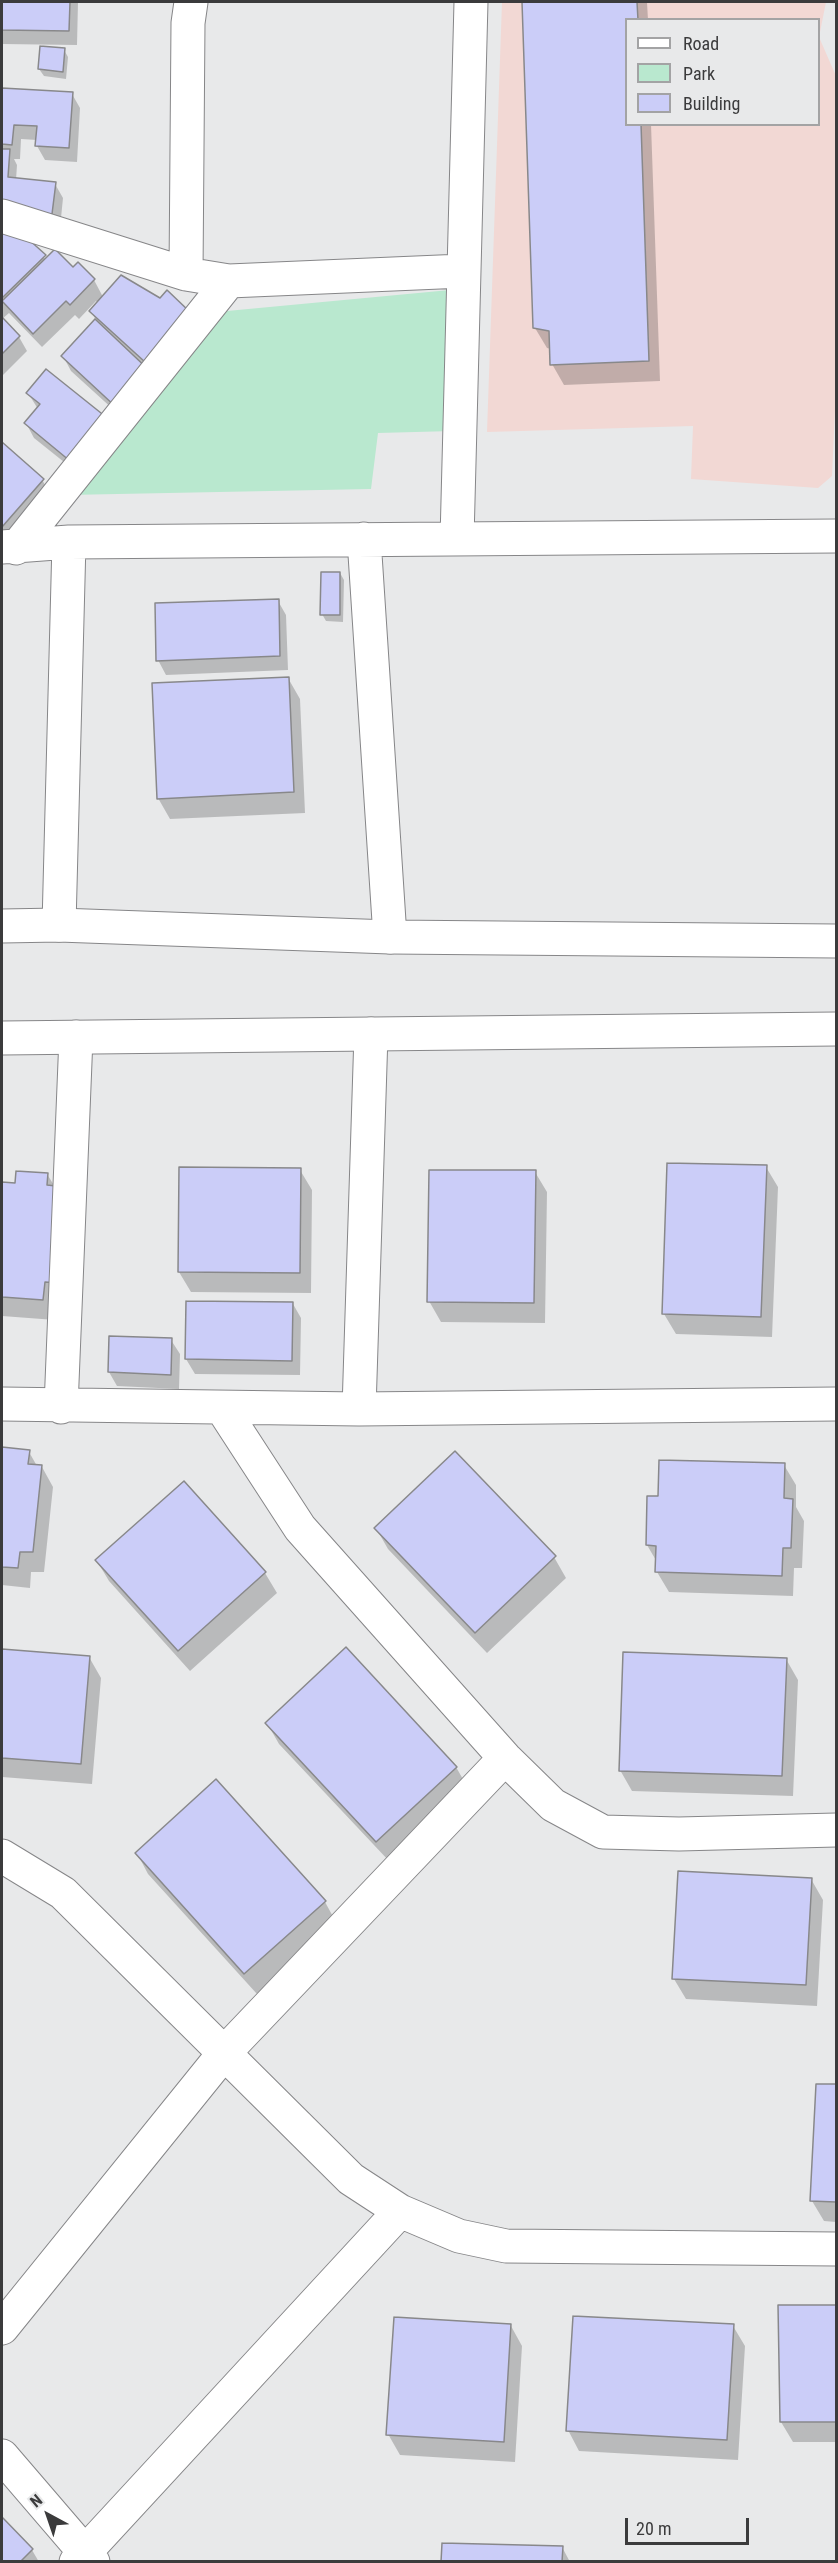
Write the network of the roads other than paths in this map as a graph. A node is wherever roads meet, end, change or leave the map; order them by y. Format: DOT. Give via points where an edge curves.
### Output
graph roads {
  1 [pos="191,2"];
  2 [pos="471,2"];
  3 [pos="2,216"];
  4 [pos="464,272"];
  5 [pos="186,274"];
  6 [pos="229,281"];
  7 [pos="837,536"];
  8 [pos="364,539"];
  9 [pos="457,540"];
  10 [pos="69,542"];
  11 [pos="9,548"];
  12 [pos="2,916"];
  13 [pos="59,925"];
  14 [pos="2,926"];
  15 [pos="390,937"];
  16 [pos="837,941"];
  17 [pos="837,1029"];
  18 [pos="371,1034"];
  19 [pos="76,1037"];
  20 [pos="2,1038"];
  21 [pos="2,1404"];
  22 [pos="837,1404"];
  23 [pos="61,1407"];
  24 [pos="222,1408"];
  25 [pos="359,1409"];
  26 [pos="505,1758"];
  27 [pos="837,1830"];
  28 [pos="2,1856"];
  29 [pos="225,2052"];
  30 [pos="399,2211"];
  31 [pos="837,2249"];
  32 [pos="2,2328"];
  33 [pos="2,2456"];
  34 [pos="85,2559"];
  1 -- 5 [label="street"];
  2 -- 4 [label="street"];
  3 -- 5 [label="street"];
  4 -- 6 [label="street"];
  4 -- 9 [label="street"];
  5 -- 6 [label="street"];
  6 -- 11 [label="street"];
  7 -- 9 [label="street"];
  8 -- 9 [label="street"];
  8 -- 10 [label="street"];
  8 -- 15 [label="street"];
  10 -- 11 [label="street"];
  10 -- 13 [label="street"];
  12 -- 13 [label="street"];
  13 -- 14 [label="street"];
  13 -- 15 [label="street"];
  15 -- 16 [label="street"];
  17 -- 18 [label="street"];
  18 -- 19 [label="street"];
  18 -- 25 [label="street"];
  19 -- 20 [label="street"];
  19 -- 23 [label="street"];
  21 -- 23 [label="street"];
  22 -- 25 [label="street"];
  23 -- 24 [label="street"];
  24 -- 25 [label="street"];
  24 -- 26 [label="street" via="300,1528"];
  26 -- 27 [label="street" via="553,1805 603,1832"];
  26 -- 29 [label="street"];
  28 -- 29 [label="street" via="63,1893"];
  29 -- 30 [label="street" via="351,2178"];
  29 -- 32 [label="street"];
  30 -- 31 [label="street" via="459,2236 506,2246"];
  30 -- 34 [label="street"];
  33 -- 34 [label="street"];
}
